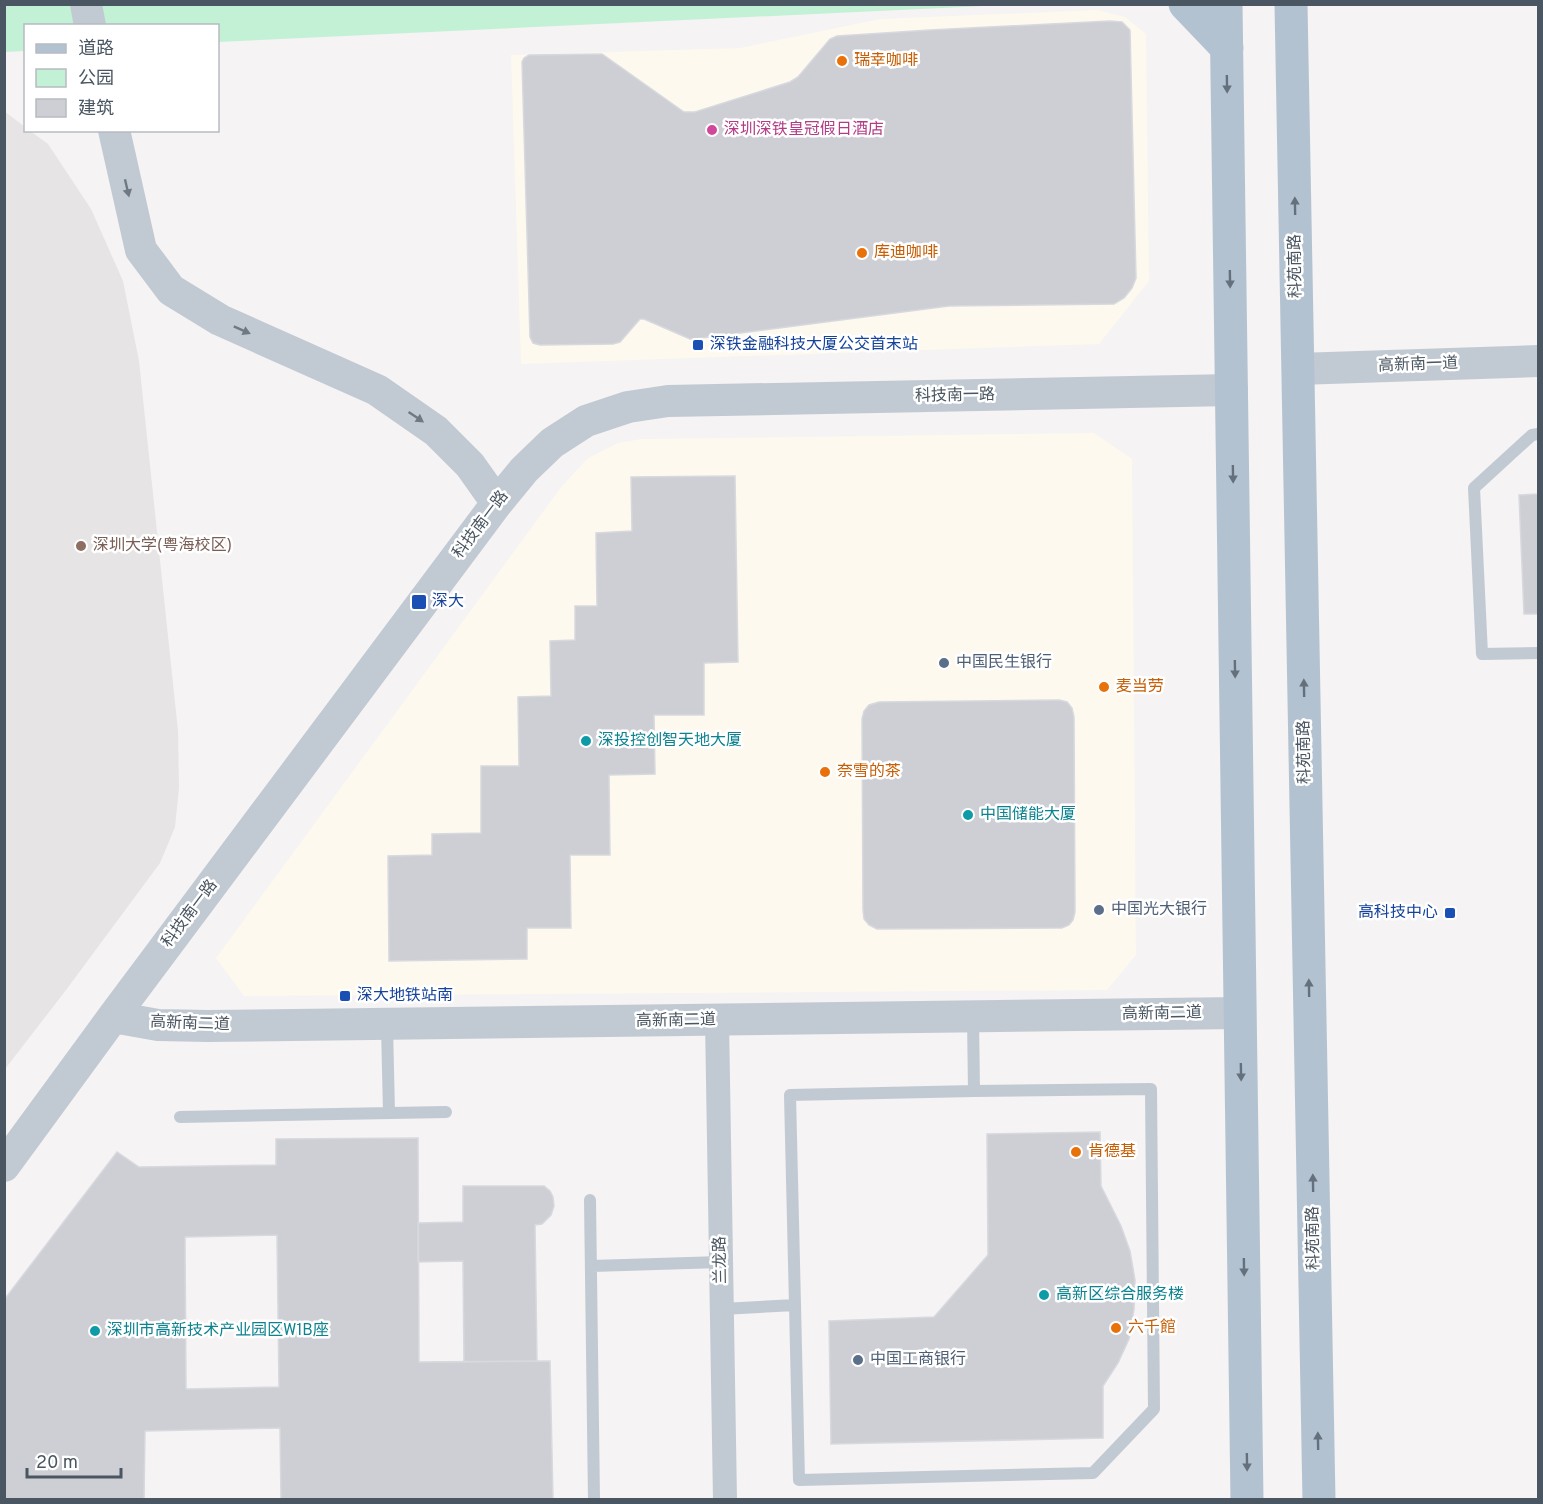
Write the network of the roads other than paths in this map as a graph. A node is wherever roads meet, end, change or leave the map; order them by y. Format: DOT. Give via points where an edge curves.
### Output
graph roads {
  1 [pos="86,4"];
  2 [pos="1185,4"];
  3 [pos="1226,4"];
  4 [pos="1291,4"];
  5 [pos="90,24"];
  6 [pos="1227,48"];
  7 [pos="114,132"];
  8 [pos="1539,361"];
  9 [pos="1298,369"];
  10 [pos="1232,390"];
  11 [pos="1539,435"];
  12 [pos="497,503"];
  13 [pos="1539,653"];
  14 [pos="1240,1013"];
  15 [pos="113,1017"];
  16 [pos="973,1017"];
  17 [pos="717,1020"];
  18 [pos="387,1024"];
  19 [pos="974,1091"];
  20 [pos="446,1112"];
  21 [pos="389,1113"];
  22 [pos="180,1118"];
  23 [pos="4,1166"];
  24 [pos="590,1200"];
  25 [pos="721,1262"];
  26 [pos="592,1266"];
  27 [pos="795,1305"];
  28 [pos="722,1309"];
  29 [pos="594,1500"];
  30 [pos="725,1500"];
  31 [pos="1247,1500"];
  32 [pos="1319,1500"];
  1 -- 5 [label="street"];
  2 -- 6 [label="main road"];
  3 -- 6 [label="main road"];
  9 -- 4 [label="main road, 科苑南路, one-way"];
  6 -- 10 [label="main road, one-way"];
  7 -- 12 [label="street, one-way" via="141,250 171,290 220,320 377,390 436,431 470,465"];
  8 -- 9 [label="street, 高新南一道"];
  32 -- 9 [label="main road, 科苑南路, one-way"];
  10 -- 12 [label="street, 科技南一路" via="668,401 628,406 586,421 552,443"];
  10 -- 14 [label="main road, one-way"];
  11 -- 13 [label="lane" via="1532,435 1474,488 1482,654"];
  12 -- 15 [label="street, 科技南一路"];
  14 -- 16 [label="street, 高新南二道"];
  14 -- 31 [label="main road, one-way"];
  15 -- 18 [label="street, 高新南二道" via="184,1026"];
  15 -- 23 [label="street, 科技南一路"];
  16 -- 17 [label="street, 高新南二道"];
  16 -- 19 [label="lane"];
  17 -- 18 [label="street, 高新南二道"];
  17 -- 25 [label="street, 兰龙路"];
  18 -- 21 [label="lane"];
  19 -- 27 [label="lane" via="790,1095"];
  19 -- 27 [label="lane" via="1151,1089 1154,1409 1093,1473 799,1480"];
  20 -- 21 [label="lane"];
  21 -- 22 [label="lane"];
  24 -- 26 [label="lane"];
  25 -- 26 [label="lane"];
  25 -- 28 [label="street, 兰龙路"];
  26 -- 29 [label="lane"];
  27 -- 28 [label="lane"];
  28 -- 30 [label="street, 兰龙路"];
}
